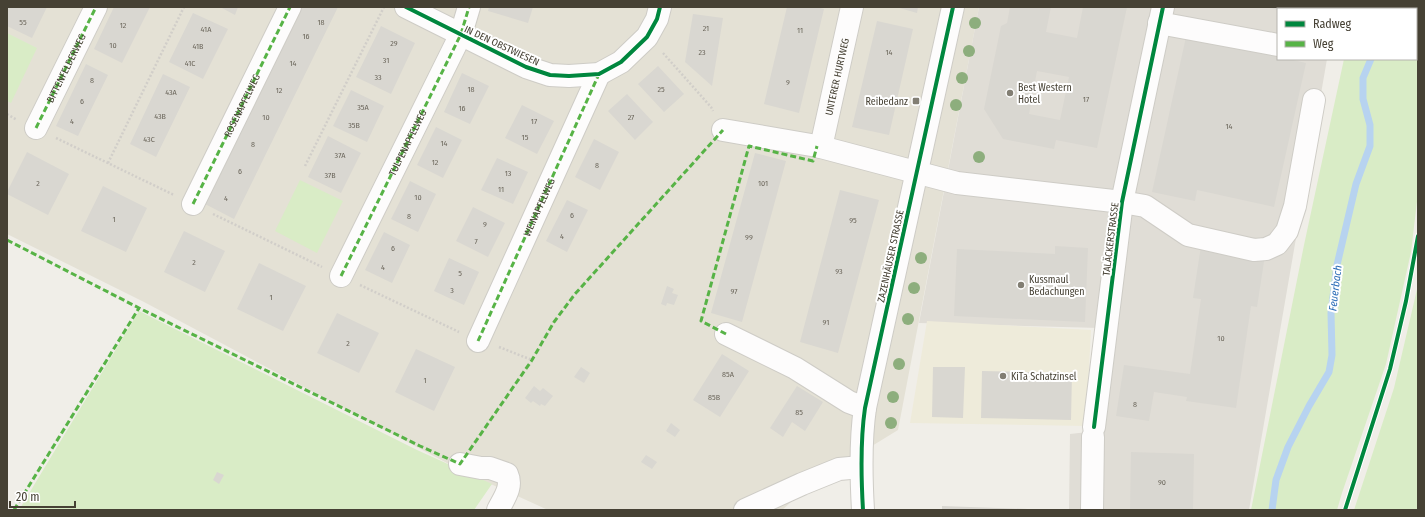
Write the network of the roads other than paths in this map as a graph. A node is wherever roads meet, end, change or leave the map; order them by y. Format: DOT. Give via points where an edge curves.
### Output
graph roads {
  1 [pos="96,7"];
  2 [pos="290,7"];
  3 [pos="406,7"];
  4 [pos="469,7"];
  5 [pos="660,7"];
  6 [pos="852,7"];
  7 [pos="953,7"];
  8 [pos="1161,15"];
  9 [pos="461,34"];
  10 [pos="1277,45"];
  11 [pos="599,74"];
  12 [pos="1314,100"];
  13 [pos="36,128"];
  14 [pos="723,130"];
  15 [pos="821,147"];
  16 [pos="916,172"];
  17 [pos="1122,202"];
  18 [pos="193,204"];
  19 [pos="341,276"];
  20 [pos="726,334"];
  21 [pos="478,341"];
  22 [pos="865,408"];
  23 [pos="460,464"];
  24 [pos="861,467"];
  25 [pos="498,510"];
  26 [pos="745,510"];
  27 [pos="863,510"];
  28 [pos="1092,510"];
  1 -- 13 [label="street, BITTENFELDERWEG"];
  2 -- 18 [label="street, ROSENAPFELWEG"];
  3 -- 9 [label="street, IN DEN OBSTWIESEN"];
  4 -- 9 [label="street, TULPENAPFELWEG"];
  5 -- 11 [label="street, IN DEN OBSTWIESEN" via="657,19 647,37 621,62"];
  6 -- 15 [label="street, UNTERER HURTWEG"];
  7 -- 16 [label="street, ZAZENHÄUSER STRASSE"];
  8 -- 10 [label="street"];
  8 -- 17 [label="street, TALÄCKERSTRASSE"];
  9 -- 11 [label="street, IN DEN OBSTWIESEN" via="526,67 550,75"];
  9 -- 19 [label="street, TULPENAPFELWEG"];
  11 -- 21 [label="street, WEINAPFELWEG"];
  12 -- 17 [label="street" via="1295,206 1287,231 1277,244 1266,249 1254,250 1188,235 1145,206"];
  14 -- 15 [label="street"];
  15 -- 16 [label="street"];
  16 -- 17 [label="street, TALÄCKERSTRASSE" via="957,183"];
  16 -- 22 [label="street, ZAZENHÄUSER STRASSE"];
  17 -- 28 [label="street, TALÄCKERSTRASSE" via="1093,432"];
  20 -- 22 [label="street" via="795,368 850,402"];
  22 -- 24 [label="street, ZAZENHÄUSER STRASSE"];
  23 -- 25 [label="street" via="490,468 507,474 509,487"];
  24 -- 26 [label="street" via="839,469"];
  24 -- 27 [label="street, ZAZENHÄUSER STRASSE"];
}
